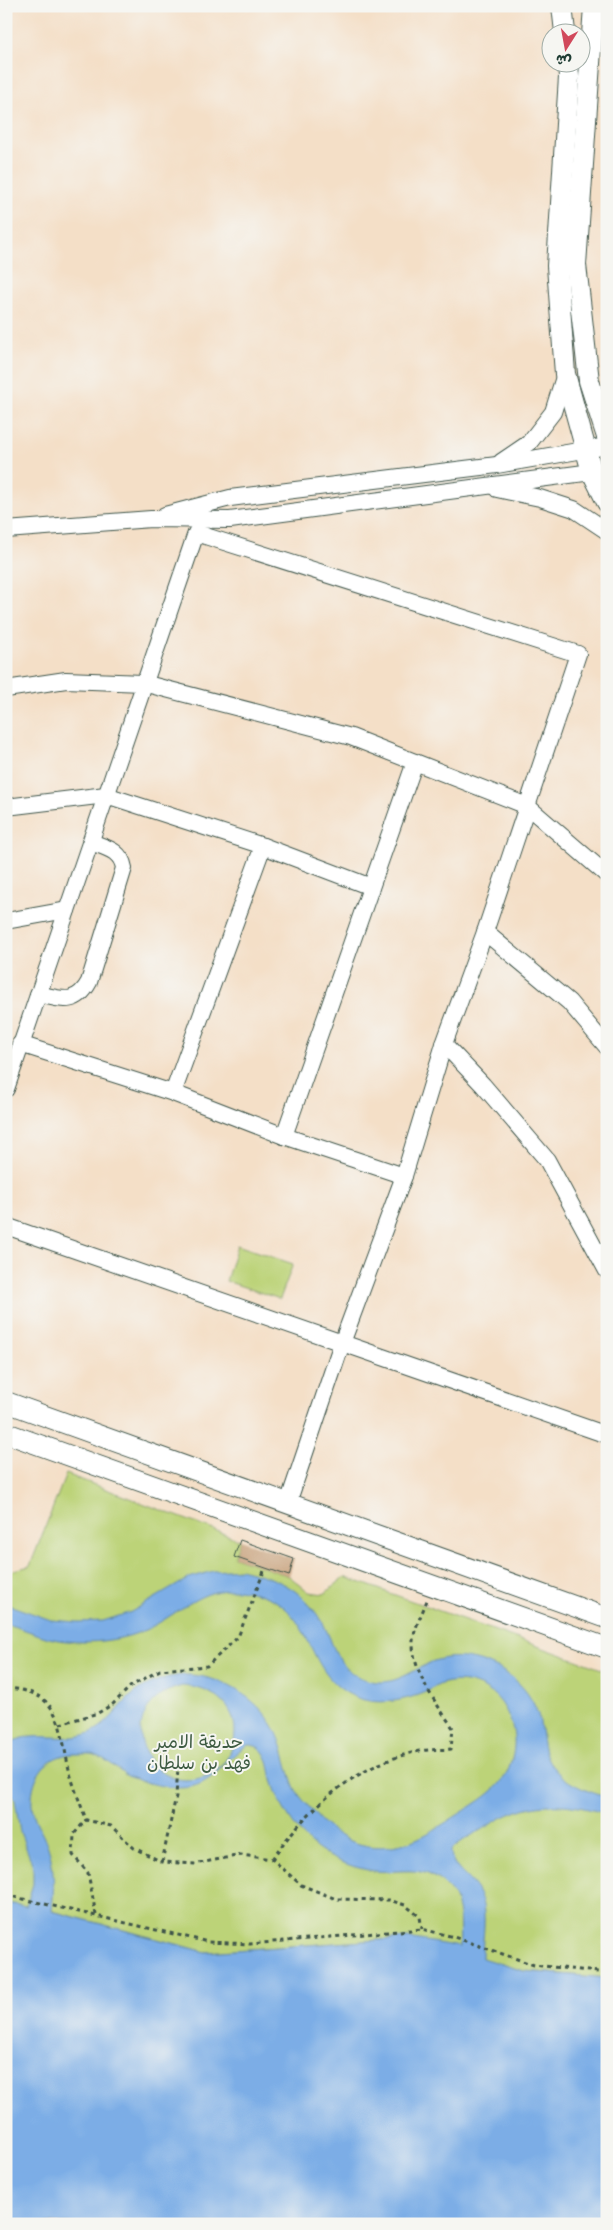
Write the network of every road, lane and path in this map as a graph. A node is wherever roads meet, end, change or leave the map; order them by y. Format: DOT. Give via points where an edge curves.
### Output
graph roads {
  1 [pos="562,6"];
  2 [pos="594,6"];
  3 [pos="564,22"];
  4 [pos="569,72"];
  5 [pos="565,374"];
  6 [pos="607,437"];
  7 [pos="607,446"];
  8 [pos="576,451"];
  9 [pos="497,465"];
  10 [pos="600,471"];
  11 [pos="570,475"];
  12 [pos="482,486"];
  13 [pos="217,500"];
  14 [pos="607,502"];
  15 [pos="150,519"];
  16 [pos="219,520"];
  17 [pos="198,526"];
  18 [pos="6,530"];
  19 [pos="607,531"];
  20 [pos="143,683"];
  21 [pos="6,689"];
  22 [pos="415,762"];
  23 [pos="106,795"];
  24 [pos="526,806"];
  25 [pos="6,807"];
  26 [pos="91,842"];
  27 [pos="264,846"];
  28 [pos="607,875"];
  29 [pos="371,887"];
  30 [pos="67,910"];
  31 [pos="6,921"];
  32 [pos="485,932"];
  33 [pos="38,994"];
  34 [pos="20,1044"];
  35 [pos="444,1044"];
  36 [pos="607,1047"];
  37 [pos="6,1089"];
  38 [pos="173,1093"];
  39 [pos="284,1136"];
  40 [pos="404,1176"];
  41 [pos="6,1226"];
  42 [pos="607,1270"];
  43 [pos="342,1343"];
  44 [pos="6,1402"];
  45 [pos="6,1434"];
  46 [pos="607,1435"];
  47 [pos="288,1503"];
  48 [pos="264,1571"];
  49 [pos="433,1586"];
  50 [pos="607,1618"];
  51 [pos="607,1648"];
  52 [pos="6,1688"];
  53 [pos="60,1724"];
  54 [pos="178,1767"];
  55 [pos="86,1820"];
  56 [pos="272,1858"];
  57 [pos="162,1862"];
  58 [pos="6,1895"];
  59 [pos="607,1906"];
  60 [pos="96,1915"];
  61 [pos="607,1921"];
  62 [pos="422,1929"];
  63 [pos="607,1972"];
  1 -- 3 [label="street"];
  2 -- 6 [label="street" via="576,264 589,381"];
  4 -- 5 [label="street" via="557,266"];
  5 -- 8 [label="street"];
  5 -- 9 [label="street" via="553,412 529,443"];
  7 -- 8 [label="street"];
  8 -- 9 [label="street"];
  8 -- 10 [label="street"];
  8 -- 11 [label="street"];
  9 -- 13 [label="street"];
  10 -- 11 [label="street"];
  10 -- 14 [label="street"];
  11 -- 12 [label="street"];
  12 -- 16 [label="street"];
  12 -- 19 [label="street" via="574,509"];
  13 -- 15 [label="street"];
  13 -- 16 [label="street"];
  15 -- 17 [label="street"];
  15 -- 18 [label="street"];
  16 -- 17 [label="street"];
  17 -- 20 [label="street"];
  17 -- 24 [label="street" via="578,654"];
  20 -- 21 [label="street" via="66,680"];
  20 -- 22 [label="street" via="351,737"];
  20 -- 23 [label="street"];
  22 -- 24 [label="street"];
  22 -- 29 [label="street"];
  23 -- 25 [label="street"];
  23 -- 26 [label="street"];
  23 -- 27 [label="street"];
  24 -- 28 [label="street"];
  24 -- 32 [label="street"];
  26 -- 30 [label="street"];
  26 -- 33 [label="street" via="118,853 124,868 89,982 84,992 74,998 64,1000"];
  27 -- 29 [label="street"];
  27 -- 38 [label="street"];
  29 -- 39 [label="street"];
  30 -- 31 [label="street"];
  30 -- 33 [label="street"];
  32 -- 35 [label="street"];
  32 -- 36 [label="street" via="569,1002"];
  33 -- 34 [label="street"];
  34 -- 37 [label="street"];
  34 -- 38 [label="street"];
  35 -- 40 [label="street"];
  35 -- 42 [label="street" via="547,1160"];
  38 -- 39 [label="street"];
  39 -- 40 [label="street"];
  40 -- 43 [label="street"];
  41 -- 43 [label="street"];
  43 -- 46 [label="street"];
  43 -- 47 [label="street"];
  44 -- 47 [label="street"];
  45 -- 49 [label="street"];
  47 -- 50 [label="street"];
  48 -- 53 [label="path" via="238,1636 206,1666 160,1670 131,1686 113,1704 98,1713"];
  49 -- 51 [label="street"];
  49 -- 56 [label="path" via="413,1639 415,1659 433,1698 454,1728 451,1749 421,1750 386,1761 348,1780 290,1832"];
  52 -- 53 [label="path" via="40,1696 54,1710"];
  53 -- 55 [label="path" via="68,1767"];
  54 -- 57 [label="path" via="176,1796"];
  55 -- 57 [label="path" via="111,1826 134,1848"];
  55 -- 60 [label="path" via="74,1834 72,1855 88,1873"];
  56 -- 57 [label="path" via="241,1854 195,1864"];
  56 -- 62 [label="path" via="301,1885 336,1898 389,1900 406,1905 420,1916"];
  58 -- 60 [label="path"];
  59 -- 61 [label="path"];
  60 -- 62 [label="path" via="208,1942 250,1944"];
  62 -- 63 [label="path" via="534,1965"];
}
